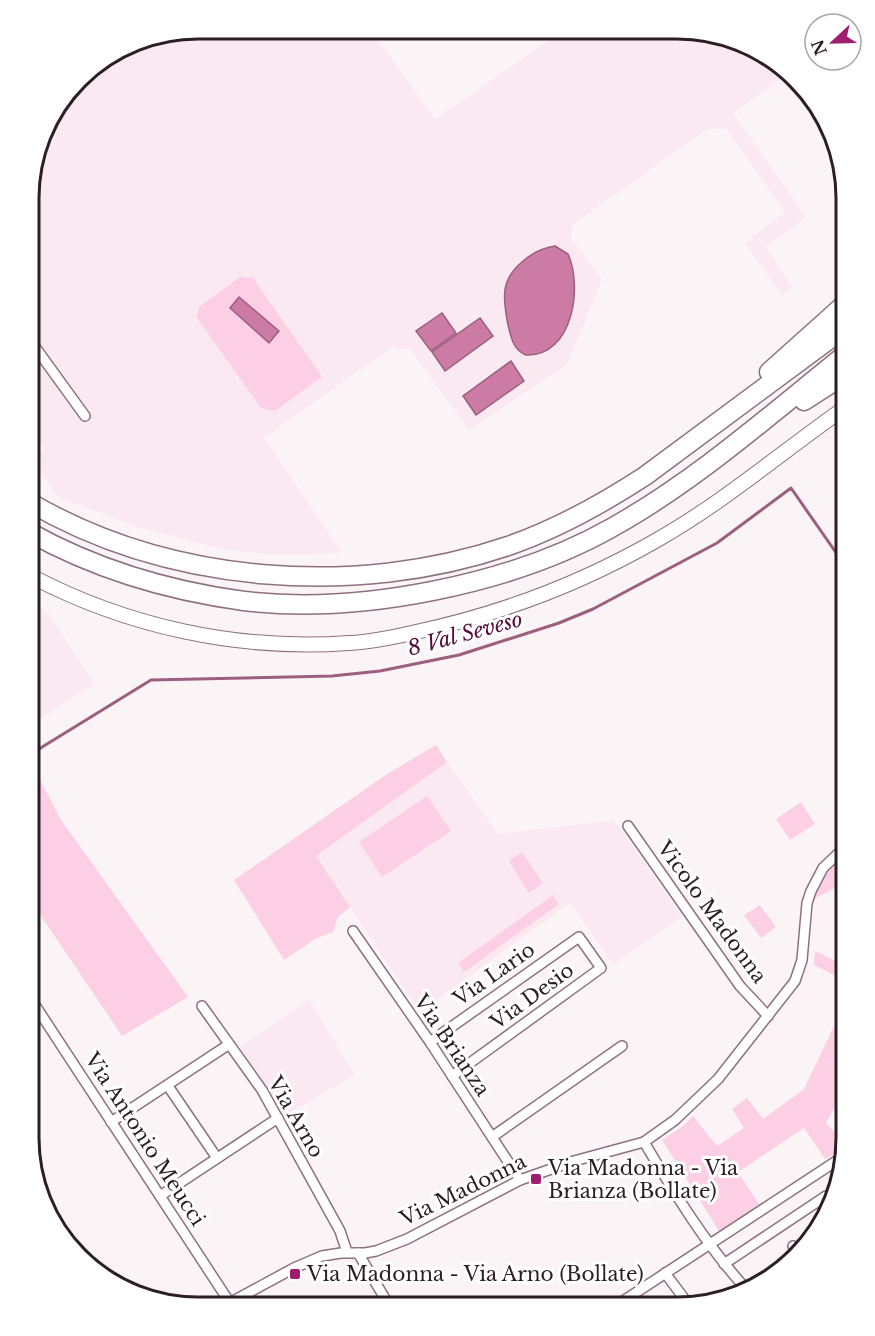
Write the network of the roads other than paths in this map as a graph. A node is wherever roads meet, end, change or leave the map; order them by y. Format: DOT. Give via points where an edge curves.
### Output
graph roads {
  1 [pos="836,312"];
  2 [pos="836,334"];
  3 [pos="39,352"];
  4 [pos="836,362"];
  5 [pos="836,381"];
  6 [pos="836,414"];
  7 [pos="85,416"];
  8 [pos="687,445"];
  9 [pos="705,466"];
  10 [pos="39,508"];
  11 [pos="39,537"];
  12 [pos="39,580"];
  13 [pos="628,826"];
  14 [pos="836,856"];
  15 [pos="353,931"];
  16 [pos="579,937"];
  17 [pos="202,1006"];
  18 [pos="39,1011"];
  19 [pos="768,1016"];
  20 [pos="430,1042"];
  21 [pos="228,1045"];
  22 [pos="622,1046"];
  23 [pos="452,1076"];
  24 [pos="168,1086"];
  25 [pos="278,1118"];
  26 [pos="111,1122"];
  27 [pos="492,1137"];
  28 [pos="644,1142"];
  29 [pos="217,1158"];
  30 [pos="834,1163"];
  31 [pos="520,1180"];
  32 [pos="160,1196"];
  33 [pos="825,1197"];
  34 [pos="708,1244"];
  35 [pos="347,1252"];
  36 [pos="358,1253"];
  37 [pos="724,1264"];
  38 [pos="665,1274"];
  39 [pos="741,1284"];
  40 [pos="223,1297"];
  41 [pos="240,1297"];
  42 [pos="384,1297"];
  43 [pos="629,1297"];
  44 [pos="683,1297"];
  1 -- 8 [label="highway"];
  2 -- 8 [label="highway"];
  3 -- 7 [label="street"];
  4 -- 9 [label="highway"];
  5 -- 9 [label="highway"];
  6 -- 12 [label="main road" via="707,508 634,553 530,600 414,633 351,644 233,641 120,615"];
  8 -- 10 [label="highway" via="619,493 543,532 448,561 365,573 262,575 196,565 149,554"];
  9 -- 11 [label="highway" via="614,527 552,558 443,588 368,600 246,601 190,591 100,565"];
  13 -- 19 [label="street, Vicolo Madonna" via="740,986"];
  14 -- 19 [label="street, Via Madonna" via="823,868 807,903 799,972"];
  15 -- 20 [label="street, Via Brianza"];
  16 -- 20 [label="street, Via Lario"];
  16 -- 23 [label="street, Via Desio" via="601,968"];
  17 -- 21 [label="street, Via Arno"];
  18 -- 26 [label="street, Via Antonio Meucci"];
  19 -- 28 [label="street, Via Madonna" via="696,1102"];
  20 -- 23 [label="street, Via Brianza"];
  21 -- 24 [label="street"];
  21 -- 25 [label="street, Via Arno"];
  22 -- 27 [label="street"];
  23 -- 27 [label="street, Via Brianza"];
  24 -- 26 [label="street"];
  24 -- 29 [label="street"];
  25 -- 29 [label="street"];
  25 -- 35 [label="street, Via Arno" via="340,1231"];
  26 -- 32 [label="street, Via Antonio Meucci"];
  27 -- 31 [label="street, Via Brianza"];
  28 -- 31 [label="street, Via Madonna"];
  28 -- 34 [label="street"];
  29 -- 32 [label="street"];
  30 -- 34 [label="street"];
  31 -- 36 [label="street, Via Madonna" via="407,1239 376,1251"];
  32 -- 40 [label="street, Via Antonio Meucci"];
  33 -- 37 [label="street"];
  34 -- 37 [label="street"];
  34 -- 38 [label="street"];
  35 -- 36 [label="street, Via Madonna"];
  35 -- 41 [label="street, Via Madonna" via="322,1256"];
  36 -- 42 [label="street"];
  37 -- 39 [label="street"];
  38 -- 43 [label="street"];
  38 -- 44 [label="street"];
}
